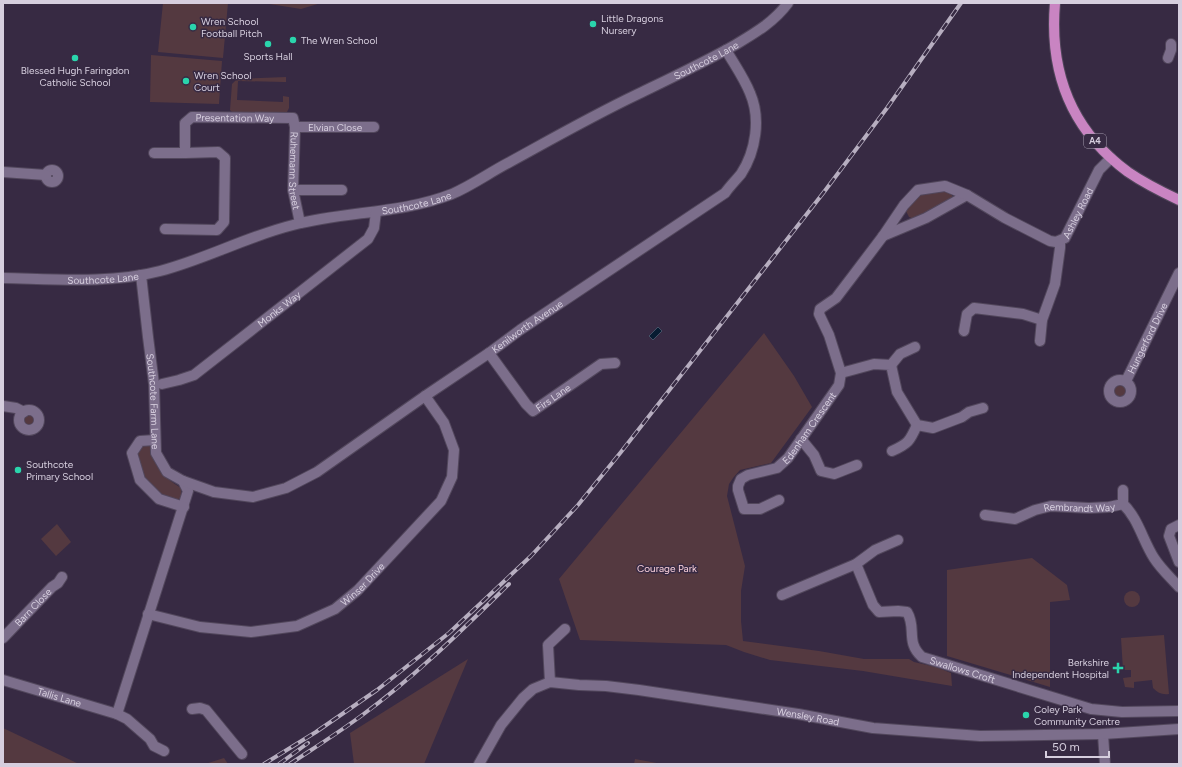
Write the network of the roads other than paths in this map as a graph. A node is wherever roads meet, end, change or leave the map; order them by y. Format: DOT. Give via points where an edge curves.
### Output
graph roads {
  1 [pos="788,3"];
  2 [pos="1055,3"];
  3 [pos="726,50"];
  4 [pos="294,122"];
  5 [pos="374,127"];
  6 [pos="154,153"];
  7 [pos="185,154"];
  8 [pos="1111,158"];
  9 [pos="3,172"];
  10 [pos="46,175"];
  11 [pos="293,190"];
  12 [pos="342,190"];
  13 [pos="967,195"];
  14 [pos="1179,200"];
  15 [pos="904,205"];
  16 [pos="376,212"];
  17 [pos="300,223"];
  18 [pos="912,224"];
  19 [pos="165,229"];
  20 [pos="883,236"];
  21 [pos="1060,241"];
  22 [pos="1179,273"];
  23 [pos="141,275"];
  24 [pos="3,278"];
  25 [pos="1042,320"];
  26 [pos="964,331"];
  27 [pos="1040,341"];
  28 [pos="915,347"];
  29 [pos="489,353"];
  30 [pos="615,363"];
  31 [pos="891,365"];
  32 [pos="841,374"];
  33 [pos="1126,381"];
  34 [pos="162,384"];
  35 [pos="425,396"];
  36 [pos="3,406"];
  37 [pos="983,408"];
  38 [pos="24,412"];
  39 [pos="917,425"];
  40 [pos="801,439"];
  41 [pos="155,440"];
  42 [pos="892,451"];
  43 [pos="857,465"];
  44 [pos="183,481"];
  45 [pos="1123,490"];
  46 [pos="779,500"];
  47 [pos="1123,504"];
  48 [pos="184,508"];
  49 [pos="985,515"];
  50 [pos="1179,525"];
  51 [pos="898,540"];
  52 [pos="1179,562"];
  53 [pos="856,564"];
  54 [pos="62,576"];
  55 [pos="1179,587"];
  56 [pos="782,595"];
  57 [pos="148,614"];
  58 [pos="565,630"];
  59 [pos="3,638"];
  60 [pos="3,680"];
  61 [pos="550,682"];
  62 [pos="192,709"];
  63 [pos="1179,711"];
  64 [pos="117,714"];
  65 [pos="1179,729"];
  66 [pos="1103,734"];
  67 [pos="164,751"];
  68 [pos="242,754"];
  69 [pos="479,764"];
  70 [pos="1105,764"];
  1 -- 3 [label="street, Southcote Lane" via="775,19"];
  2 -- 8 [label="main road, A4" via="1054,48 1066,94 1080,121"];
  3 -- 16 [label="street, Southcote Lane" via="575,126 453,193 418,205"];
  3 -- 29 [label="street, Kenilworth Avenue" via="750,93 756,116 751,152 741,173 725,193"];
  4 -- 5 [label="street, Elvian Close"];
  4 -- 7 [label="street, Presentation Way" via="192,117 185,123"];
  4 -- 11 [label="street, Ruhemann Street"];
  6 -- 7 [label="street"];
  7 -- 19 [label="street" via="218,152 225,158 224,222 217,230"];
  8 -- 14 [label="main road, A4" via="1139,180"];
  8 -- 21 [label="street, Ashley Road" via="1099,170 1065,238"];
  9 -- 10 [label="street"];
  11 -- 12 [label="street"];
  11 -- 17 [label="street, Ruhemann Street"];
  13 -- 15 [label="street" via="945,186 935,187 918,190"];
  13 -- 18 [label="street"];
  13 -- 21 [label="street" via="1050,241"];
  15 -- 18 [label="street" via="905,217"];
  15 -- 20 [label="street"];
  16 -- 17 [label="street, Southcote Lane"];
  16 -- 34 [label="street, Monks Way" via="374,228 368,239 194,375"];
  17 -- 23 [label="street, Southcote Lane" via="190,262"];
  18 -- 20 [label="street"];
  20 -- 32 [label="street" via="836,298 820,309 819,314 830,335"];
  21 -- 25 [label="street, Ashley Road" via="1055,284"];
  22 -- 33 [label="street, Hungerford Drive"];
  23 -- 24 [label="street, Southcote Lane" via="92,279"];
  23 -- 41 [label="street, Southcote Farm Lane" via="154,384"];
  25 -- 26 [label="street" via="1023,314 974,308 967,314"];
  25 -- 27 [label="street, Ashley Road"];
  28 -- 31 [label="street" via="900,354"];
  29 -- 30 [label="street, Firs Lane" via="533,412 601,364"];
  29 -- 35 [label="street, Kenilworth Avenue"];
  31 -- 32 [label="street" via="874,364"];
  31 -- 39 [label="street" via="897,392"];
  32 -- 40 [label="street, Edenham Crescent" via="839,386"];
  35 -- 44 [label="street, Kenilworth Avenue" via="317,472 286,488 252,496 214,492"];
  35 -- 57 [label="street, Winser Drive" via="444,423 454,450 452,477 441,501 358,590 335,609 297,626 251,632 200,627"];
  36 -- 38 [label="street"];
  37 -- 39 [label="street" via="933,428"];
  39 -- 42 [label="street" via="911,439 904,446"];
  40 -- 43 [label="street" via="814,455 821,471 834,474"];
  40 -- 46 [label="street, Edenham Crescent" via="788,458 777,468 748,475 741,479 738,486 744,509 760,509"];
  41 -- 44 [label="street, Southcote Farm Lane" via="156,453 167,472"];
  41 -- 48 [label="street" via="140,441 132,453 140,480 159,499"];
  44 -- 48 [label="street" via="188,491"];
  45 -- 47 [label="street, Rembrandt Way"];
  47 -- 49 [label="street, Rembrandt Way" via="1089,508 1034,506 1015,519"];
  47 -- 55 [label="street, Rembrandt Way" via="1154,558"];
  48 -- 57 [label="street"];
  50 -- 52 [label="street" via="1171,530 1169,536"];
  51 -- 53 [label="street" via="875,550"];
  53 -- 56 [label="street"];
  53 -- 63 [label="street, Swallows Croft" via="873,605 879,612 908,612 912,619 912,643 922,657 1091,709 1122,712"];
  54 -- 59 [label="street, Barn Close"];
  57 -- 64 [label="street"];
  58 -- 61 [label="street" via="548,645"];
  60 -- 64 [label="street, Tallis Lane"];
  61 -- 66 [label="street, Wensley Road" via="635,689 873,728 980,736"];
  61 -- 69 [label="street, Wensley Road" via="533,689 523,698 501,725"];
  62 -- 68 [label="street" via="206,710"];
  64 -- 67 [label="street, Tallis Lane" via="127,719 150,739 154,746"];
  65 -- 66 [label="street, Wensley Road"];
  66 -- 70 [label="street"];
}
